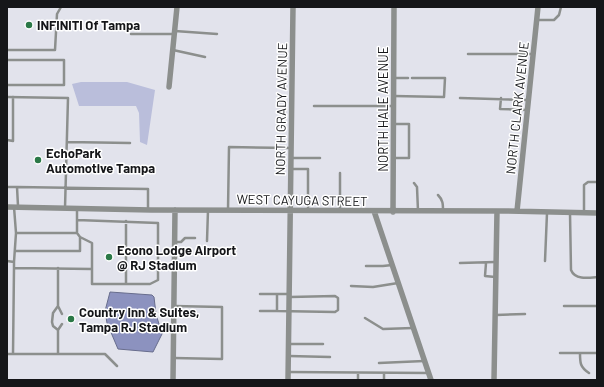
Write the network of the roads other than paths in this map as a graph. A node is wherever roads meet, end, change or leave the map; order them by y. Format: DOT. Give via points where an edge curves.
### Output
graph roads {
  1 [pos="61,7"];
  2 [pos="177,7"];
  3 [pos="293,7"];
  4 [pos="394,7"];
  5 [pos="538,7"];
  6 [pos="561,7"];
  7 [pos="536,20"];
  8 [pos="174,32"];
  9 [pos="130,34"];
  10 [pos="217,34"];
  11 [pos="7,50"];
  12 [pos="173,50"];
  13 [pos="468,54"];
  14 [pos="533,54"];
  15 [pos="205,57"];
  16 [pos="7,60"];
  17 [pos="394,78"];
  18 [pos="408,78"];
  19 [pos="412,78"];
  20 [pos="7,85"];
  21 [pos="169,88"];
  22 [pos="394,96"];
  23 [pos="7,97"];
  24 [pos="13,97"];
  25 [pos="460,98"];
  26 [pos="501,98"];
  27 [pos="528,100"];
  28 [pos="314,106"];
  29 [pos="394,106"];
  30 [pos="527,110"];
  31 [pos="394,124"];
  32 [pos="7,140"];
  33 [pos="67,142"];
  34 [pos="130,143"];
  35 [pos="291,148"];
  36 [pos="291,158"];
  37 [pos="320,158"];
  38 [pos="394,158"];
  39 [pos="291,169"];
  40 [pos="340,173"];
  41 [pos="597,182"];
  42 [pos="414,183"];
  43 [pos="7,186"];
  44 [pos="17,187"];
  45 [pos="65,188"];
  46 [pos="438,195"];
  47 [pos="7,207"];
  48 [pos="16,207"];
  49 [pos="65,208"];
  50 [pos="77,208"];
  51 [pos="148,210"];
  52 [pos="175,210"];
  53 [pos="208,210"];
  54 [pos="228,210"];
  55 [pos="291,211"];
  56 [pos="308,211"];
  57 [pos="340,211"];
  58 [pos="443,211"];
  59 [pos="496,211"];
  60 [pos="517,211"];
  61 [pos="374,212"];
  62 [pos="393,212"];
  63 [pos="418,212"];
  64 [pos="547,212"];
  65 [pos="570,213"];
  66 [pos="584,213"];
  67 [pos="597,213"];
  68 [pos="77,220"];
  69 [pos="126,221"];
  70 [pos="16,232"];
  71 [pos="77,233"];
  72 [pos="80,237"];
  73 [pos="195,238"];
  74 [pos="207,241"];
  75 [pos="174,242"];
  76 [pos="15,251"];
  77 [pos="545,261"];
  78 [pos="7,262"];
  79 [pos="14,262"];
  80 [pos="496,262"];
  81 [pos="460,263"];
  82 [pos="486,263"];
  83 [pos="392,265"];
  84 [pos="366,266"];
  85 [pos="14,268"];
  86 [pos="58,268"];
  87 [pos="92,269"];
  88 [pos="496,277"];
  89 [pos="597,277"];
  90 [pos="398,283"];
  91 [pos="126,284"];
  92 [pos="351,286"];
  93 [pos="260,294"];
  94 [pos="277,294"];
  95 [pos="289,295"];
  96 [pos="58,306"];
  97 [pos="174,306"];
  98 [pos="564,306"];
  99 [pos="597,306"];
  100 [pos="260,311"];
  101 [pos="277,311"];
  102 [pos="289,311"];
  103 [pos="62,314"];
  104 [pos="495,314"];
  105 [pos="525,314"];
  106 [pos="365,318"];
  107 [pos="62,324"];
  108 [pos="414,328"];
  109 [pos="58,330"];
  110 [pos="288,344"];
  111 [pos="323,344"];
  112 [pos="560,353"];
  113 [pos="580,353"];
  114 [pos="597,353"];
  115 [pos="7,354"];
  116 [pos="13,354"];
  117 [pos="58,354"];
  118 [pos="288,356"];
  119 [pos="330,357"];
  120 [pos="174,358"];
  121 [pos="425,361"];
  122 [pos="379,363"];
  123 [pos="118,366"];
  124 [pos="288,372"];
  125 [pos="358,373"];
  126 [pos="384,373"];
  127 [pos="429,373"];
  128 [pos="589,373"];
  129 [pos="173,380"];
  130 [pos="288,380"];
  131 [pos="358,380"];
  132 [pos="384,380"];
  133 [pos="431,380"];
  134 [pos="494,380"];
  1 -- 11 [label="lane" via="57,14 55,50"];
  2 -- 8 [label="street"];
  3 -- 35 [label="street, NORTH GRADY AVENUE"];
  4 -- 17 [label="street, NORTH HALE AVENUE"];
  5 -- 7 [label="street, NORTH CLARK AVENUE"];
  6 -- 7 [label="lane" via="554,20"];
  7 -- 14 [label="street, NORTH CLARK AVENUE"];
  8 -- 9 [label="lane"];
  8 -- 10 [label="lane"];
  8 -- 12 [label="street"];
  12 -- 15 [label="lane"];
  12 -- 21 [label="street"];
  13 -- 14 [label="lane"];
  14 -- 27 [label="street, NORTH CLARK AVENUE"];
  16 -- 20 [label="lane" via="64,60 64,85"];
  17 -- 18 [label="lane"];
  17 -- 22 [label="street, NORTH HALE AVENUE"];
  19 -- 22 [label="lane" via="445,78 444,97"];
  22 -- 29 [label="street, NORTH HALE AVENUE"];
  23 -- 24 [label="lane"];
  24 -- 32 [label="lane" via="13,140"];
  24 -- 33 [label="lane" via="68,98"];
  25 -- 26 [label="lane"];
  26 -- 27 [label="lane"];
  26 -- 30 [label="lane" via="500,110"];
  27 -- 30 [label="street, NORTH CLARK AVENUE"];
  28 -- 29 [label="lane"];
  29 -- 31 [label="street, NORTH HALE AVENUE"];
  30 -- 60 [label="street, NORTH CLARK AVENUE"];
  31 -- 38 [label="street, NORTH HALE AVENUE"];
  31 -- 38 [label="lane" via="409,124 409,158"];
  33 -- 34 [label="lane"];
  33 -- 45 [label="lane"];
  35 -- 36 [label="street, NORTH GRADY AVENUE"];
  35 -- 54 [label="lane" via="229,148"];
  36 -- 37 [label="lane"];
  36 -- 39 [label="street, NORTH GRADY AVENUE"];
  38 -- 62 [label="street, NORTH HALE AVENUE"];
  39 -- 55 [label="street, NORTH GRADY AVENUE"];
  39 -- 56 [label="lane" via="308,169"];
  40 -- 57 [label="lane"];
  41 -- 66 [label="lane" via="588,182 584,185"];
  42 -- 63 [label="lane" via="417,187"];
  43 -- 44 [label="lane"];
  44 -- 45 [label="lane"];
  44 -- 48 [label="lane"];
  45 -- 49 [label="lane"];
  45 -- 51 [label="lane" via="148,189"];
  46 -- 58 [label="lane" via="443,203"];
  47 -- 48 [label="street, WEST CAYUGA STREET"];
  48 -- 49 [label="street, WEST CAYUGA STREET"];
  48 -- 70 [label="lane"];
  49 -- 50 [label="street, WEST CAYUGA STREET"];
  50 -- 51 [label="street, WEST CAYUGA STREET"];
  50 -- 68 [label="lane"];
  51 -- 52 [label="street, WEST CAYUGA STREET"];
  52 -- 53 [label="street, WEST CAYUGA STREET"];
  52 -- 75 [label="street"];
  53 -- 54 [label="street, WEST CAYUGA STREET"];
  53 -- 74 [label="lane"];
  54 -- 55 [label="street, WEST CAYUGA STREET"];
  55 -- 56 [label="street, WEST CAYUGA STREET"];
  55 -- 95 [label="street, NORTH GRADY AVENUE"];
  56 -- 57 [label="street, WEST CAYUGA STREET"];
  57 -- 61 [label="street, WEST CAYUGA STREET"];
  58 -- 59 [label="street, WEST CAYUGA STREET"];
  58 -- 63 [label="street, WEST CAYUGA STREET"];
  59 -- 60 [label="street, WEST CAYUGA STREET"];
  59 -- 80 [label="street"];
  60 -- 64 [label="street, WEST CAYUGA STREET"];
  61 -- 62 [label="street, WEST CAYUGA STREET"];
  61 -- 83 [label="street"];
  62 -- 63 [label="street, WEST CAYUGA STREET"];
  64 -- 65 [label="street, WEST CAYUGA STREET"];
  64 -- 77 [label="lane"];
  65 -- 66 [label="street, WEST CAYUGA STREET"];
  65 -- 89 [label="lane" via="572,274 576,277"];
  66 -- 67 [label="street, WEST CAYUGA STREET"];
  68 -- 69 [label="lane"];
  68 -- 71 [label="lane"];
  69 -- 91 [label="lane"];
  69 -- 91 [label="lane" via="158,223 158,280 150,284"];
  70 -- 71 [label="lane"];
  70 -- 76 [label="lane"];
  71 -- 72 [label="lane"];
  72 -- 76 [label="lane" via="80,251"];
  72 -- 87 [label="lane" via="92,243"];
  73 -- 75 [label="lane"];
  75 -- 97 [label="street"];
  76 -- 79 [label="lane"];
  78 -- 79 [label="lane"];
  79 -- 85 [label="lane"];
  80 -- 82 [label="lane"];
  80 -- 88 [label="street"];
  81 -- 82 [label="lane"];
  82 -- 88 [label="lane" via="485,276"];
  83 -- 84 [label="lane"];
  83 -- 90 [label="street"];
  85 -- 86 [label="lane"];
  85 -- 116 [label="lane"];
  86 -- 87 [label="lane"];
  86 -- 96 [label="lane"];
  87 -- 91 [label="lane" via="92,284"];
  88 -- 104 [label="street"];
  90 -- 92 [label="lane" via="373,287"];
  90 -- 108 [label="street"];
  93 -- 94 [label="lane"];
  94 -- 95 [label="lane"];
  94 -- 101 [label="lane"];
  95 -- 102 [label="street, NORTH GRADY AVENUE"];
  95 -- 102 [label="lane" via="335,296 338,298 338,310"];
  96 -- 103 [label="lane"];
  96 -- 109 [label="lane" via="53,313 52,322"];
  97 -- 120 [label="street"];
  97 -- 120 [label="lane" via="222,307 222,359"];
  98 -- 99 [label="lane"];
  100 -- 101 [label="lane"];
  101 -- 102 [label="lane"];
  102 -- 110 [label="street, NORTH GRADY AVENUE"];
  104 -- 105 [label="lane"];
  104 -- 134 [label="street"];
  106 -- 108 [label="lane" via="383,329"];
  107 -- 109 [label="lane"];
  108 -- 121 [label="street"];
  109 -- 117 [label="lane"];
  110 -- 111 [label="lane"];
  110 -- 118 [label="street, NORTH GRADY AVENUE"];
  112 -- 113 [label="lane"];
  113 -- 114 [label="lane"];
  113 -- 128 [label="lane" via="582,368"];
  115 -- 116 [label="lane"];
  116 -- 117 [label="lane"];
  117 -- 123 [label="lane" via="106,354"];
  118 -- 119 [label="lane"];
  118 -- 124 [label="street, NORTH GRADY AVENUE"];
  120 -- 129 [label="street"];
  121 -- 122 [label="lane"];
  121 -- 127 [label="street"];
  124 -- 125 [label="lane"];
  124 -- 130 [label="street, NORTH GRADY AVENUE"];
  125 -- 126 [label="lane"];
  125 -- 131 [label="lane"];
  126 -- 127 [label="lane"];
  126 -- 132 [label="lane"];
  127 -- 133 [label="street"];
}
